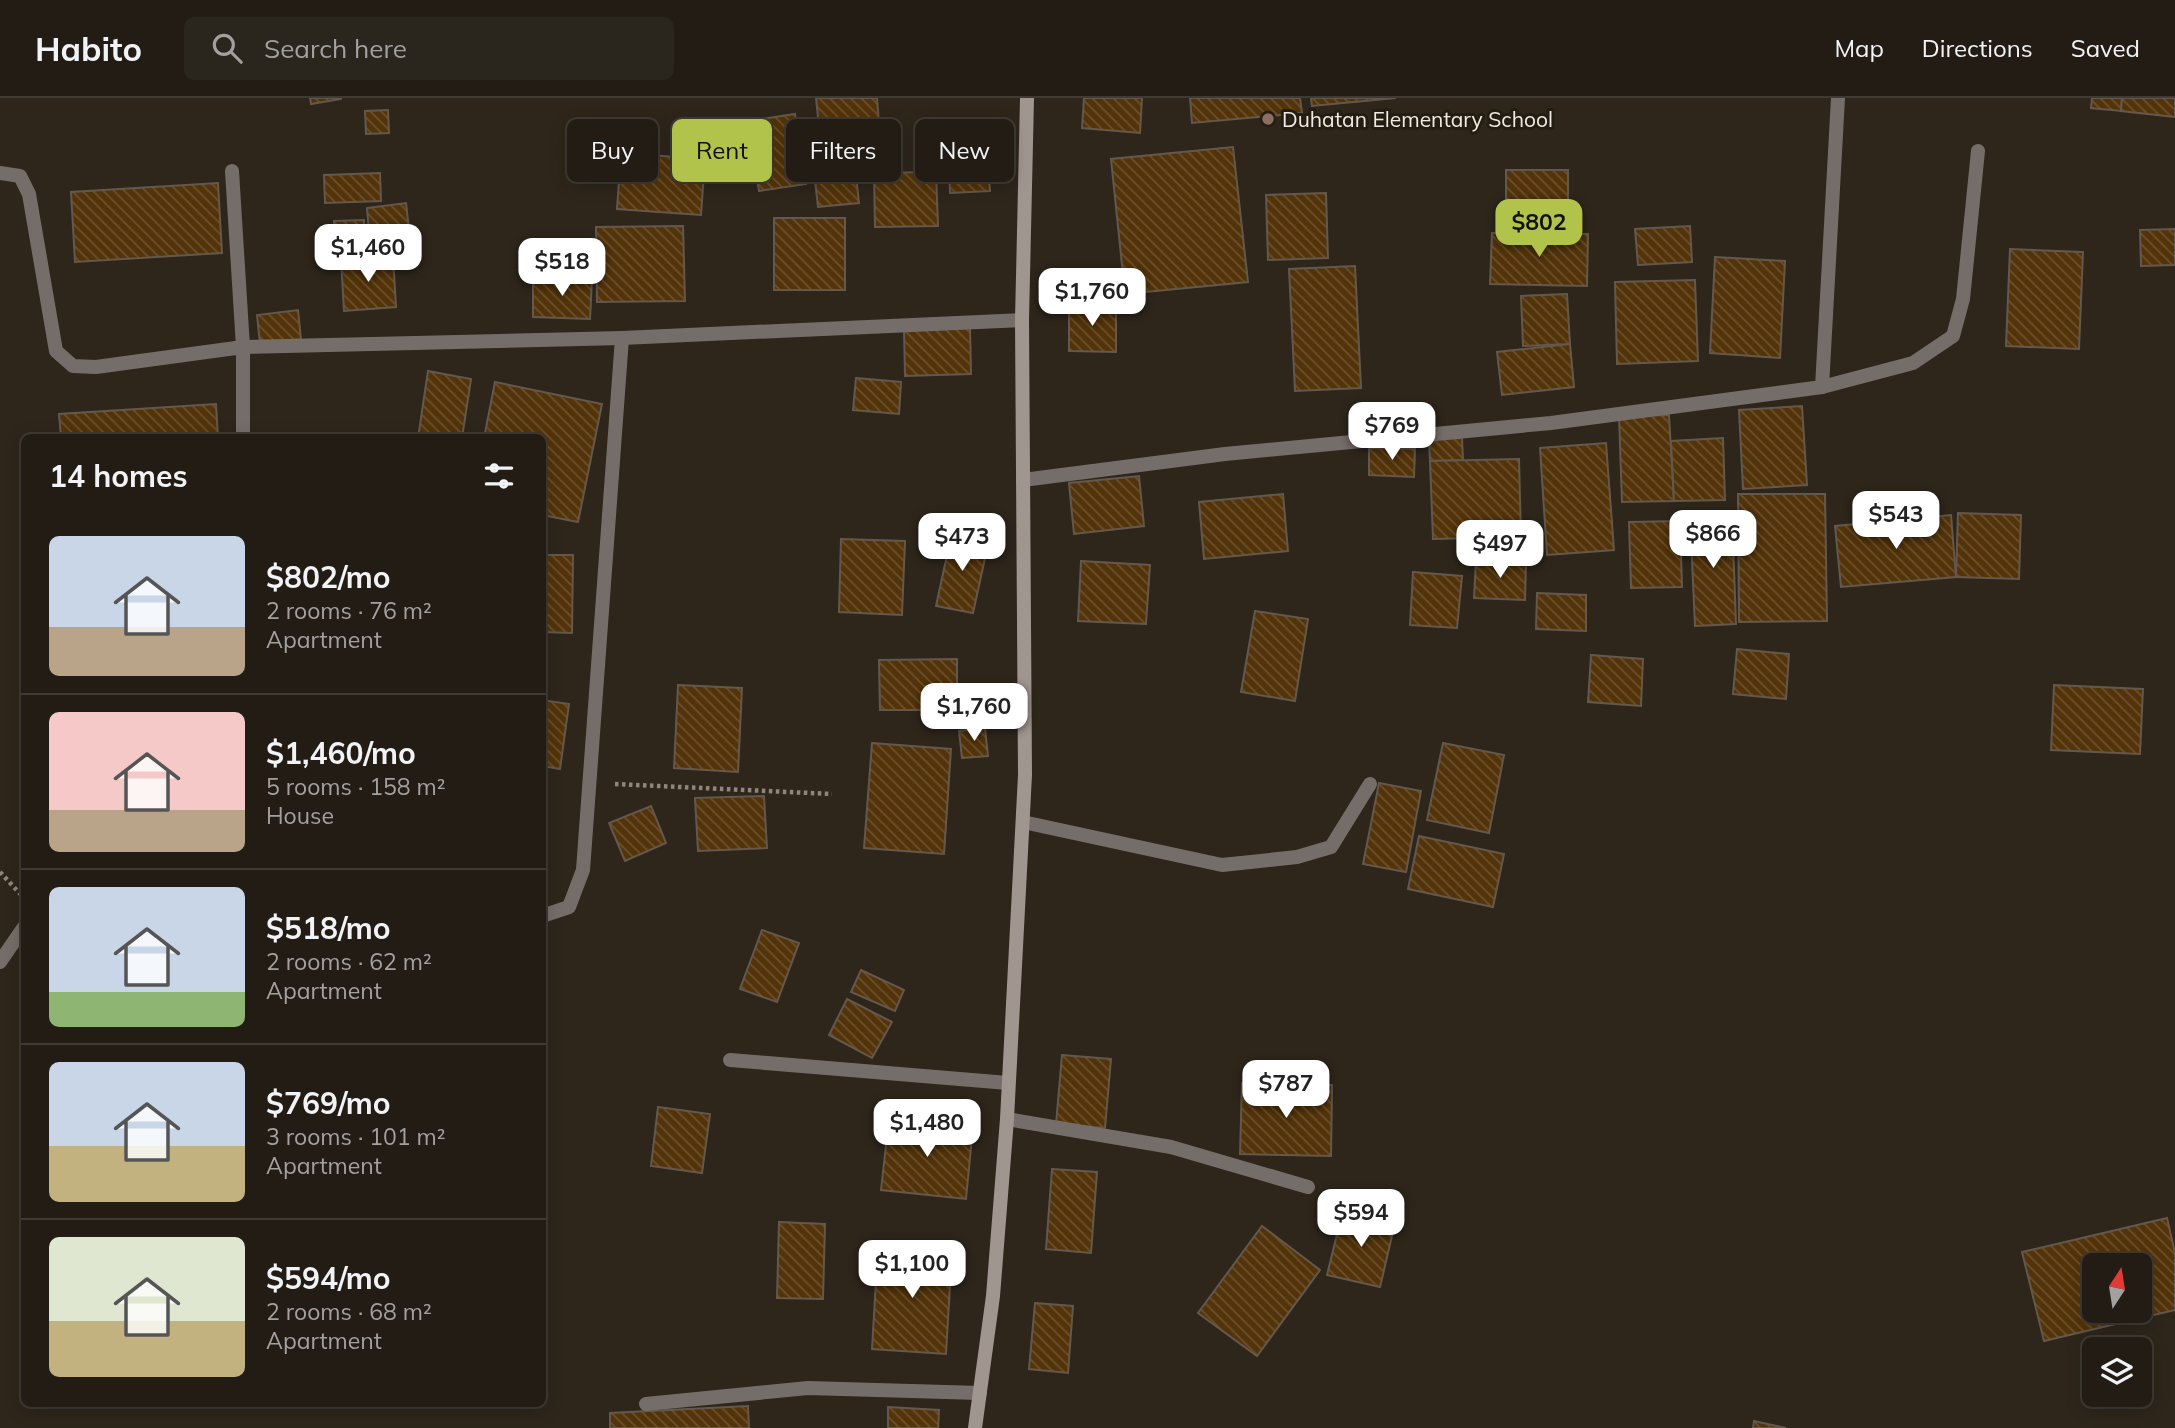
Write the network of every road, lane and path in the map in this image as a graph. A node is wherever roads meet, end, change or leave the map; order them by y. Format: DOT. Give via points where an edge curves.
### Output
graph roads {
  1 [pos="1027,98"];
  2 [pos="1838,98"];
  3 [pos="1978,151"];
  4 [pos="232,171"];
  5 [pos="0,173"];
  6 [pos="1022,320"];
  7 [pos="622,338"];
  8 [pos="243,346"];
  9 [pos="1822,387"];
  10 [pos="243,434"];
  11 [pos="1023,480"];
  12 [pos="590,783"];
  13 [pos="1370,784"];
  14 [pos="832,794"];
  15 [pos="1023,822"];
  16 [pos="0,872"];
  17 [pos="21,895"];
  18 [pos="546,915"];
  19 [pos="21,931"];
  20 [pos="0,962"];
  21 [pos="730,1060"];
  22 [pos="1008,1083"];
  23 [pos="1007,1119"];
  24 [pos="1308,1187"];
  25 [pos="980,1393"];
  26 [pos="646,1404"];
  27 [pos="975,1428"];
  1 -- 6 [label="street"];
  2 -- 9 [label="street"];
  3 -- 9 [label="street" via="1963,299 1953,336 1913,363"];
  4 -- 8 [label="street"];
  5 -- 8 [label="street" via="20,176 29,194 56,351 73,366 96,368"];
  6 -- 7 [label="street"];
  6 -- 11 [label="street"];
  7 -- 8 [label="street"];
  7 -- 12 [label="street"];
  8 -- 10 [label="street"];
  9 -- 11 [label="street" via="1551,423 1225,454"];
  11 -- 15 [label="street"];
  12 -- 14 [label="path"];
  12 -- 18 [label="street" via="583,870 569,907"];
  13 -- 15 [label="street" via="1331,847 1297,857 1222,865"];
  15 -- 22 [label="street"];
  16 -- 17 [label="path"];
  19 -- 20 [label="street"];
  21 -- 22 [label="street"];
  22 -- 23 [label="street"];
  23 -- 24 [label="street" via="1171,1147"];
  23 -- 25 [label="street"];
  25 -- 26 [label="street" via="808,1388"];
  25 -- 27 [label="street"];
}
